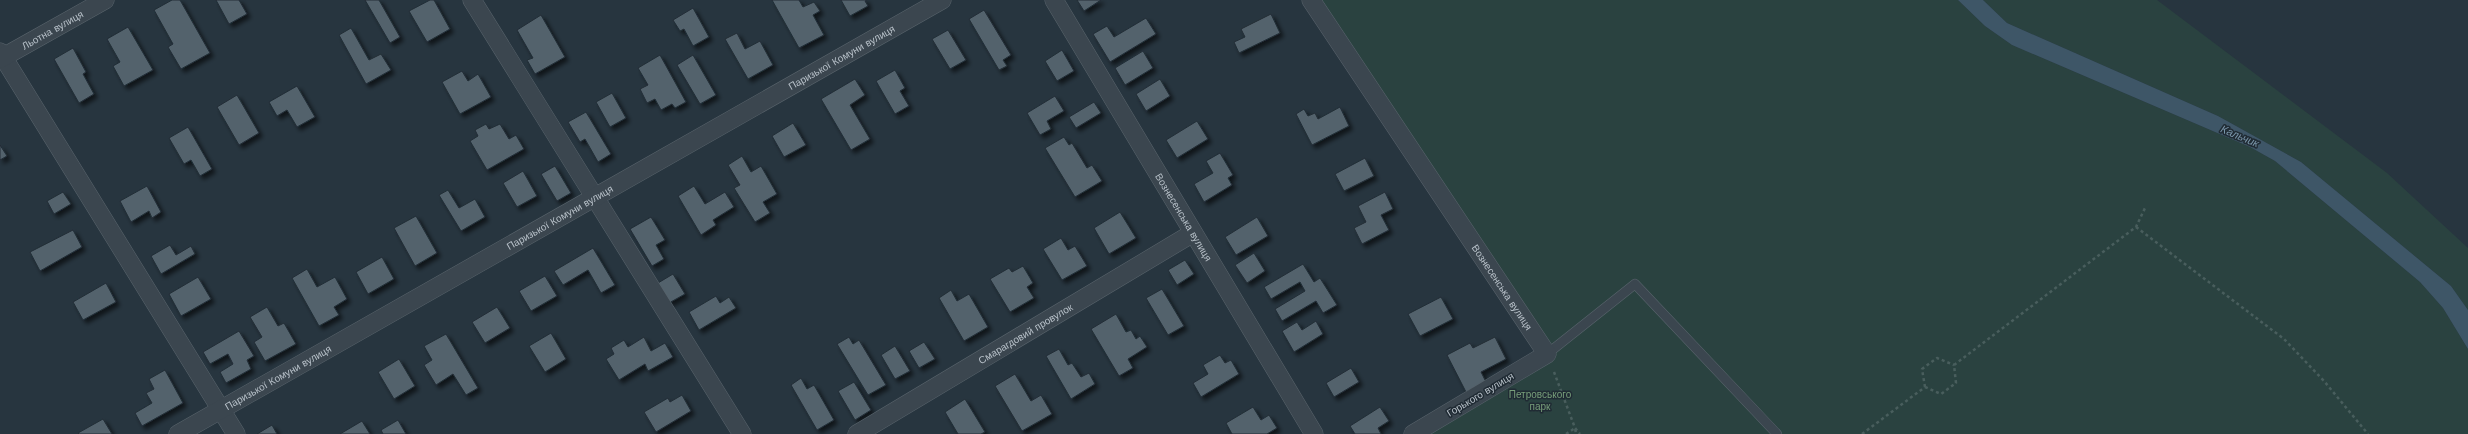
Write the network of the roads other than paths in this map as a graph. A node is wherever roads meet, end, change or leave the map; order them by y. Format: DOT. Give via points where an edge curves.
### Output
graph roads {
  1 [pos="105,0"];
  2 [pos="472,0"];
  3 [pos="942,0"];
  4 [pos="1054,0"];
  5 [pos="1311,0"];
  6 [pos="1,56"];
  7 [pos="595,197"];
  8 [pos="1193,233"];
  9 [pos="1547,354"];
  10 [pos="221,410"];
  11 [pos="178,434"];
  12 [pos="236,434"];
  13 [pos="742,434"];
  14 [pos="857,434"];
  15 [pos="1314,434"];
  16 [pos="1413,434"];
  17 [pos="1777,434"];
  1 -- 6 [label="street, Льотна вулиця"];
  2 -- 7 [label="street"];
  3 -- 7 [label="street, Паризької Комуни вулиця"];
  4 -- 8 [label="street, Вознесенська вулиця"];
  5 -- 9 [label="street, Вознесенська вулиця"];
  6 -- 10 [label="street"];
  7 -- 10 [label="street, Паризької Комуни вулиця"];
  7 -- 13 [label="street"];
  8 -- 14 [label="street, Смарагдовий провулок"];
  8 -- 15 [label="street, Вознесенська вулиця"];
  9 -- 16 [label="street, Горького вулиця"];
  9 -- 17 [label="lane" via="1635,284"];
  10 -- 11 [label="street, Паризької Комуни вулиця"];
  10 -- 12 [label="street"];
}
